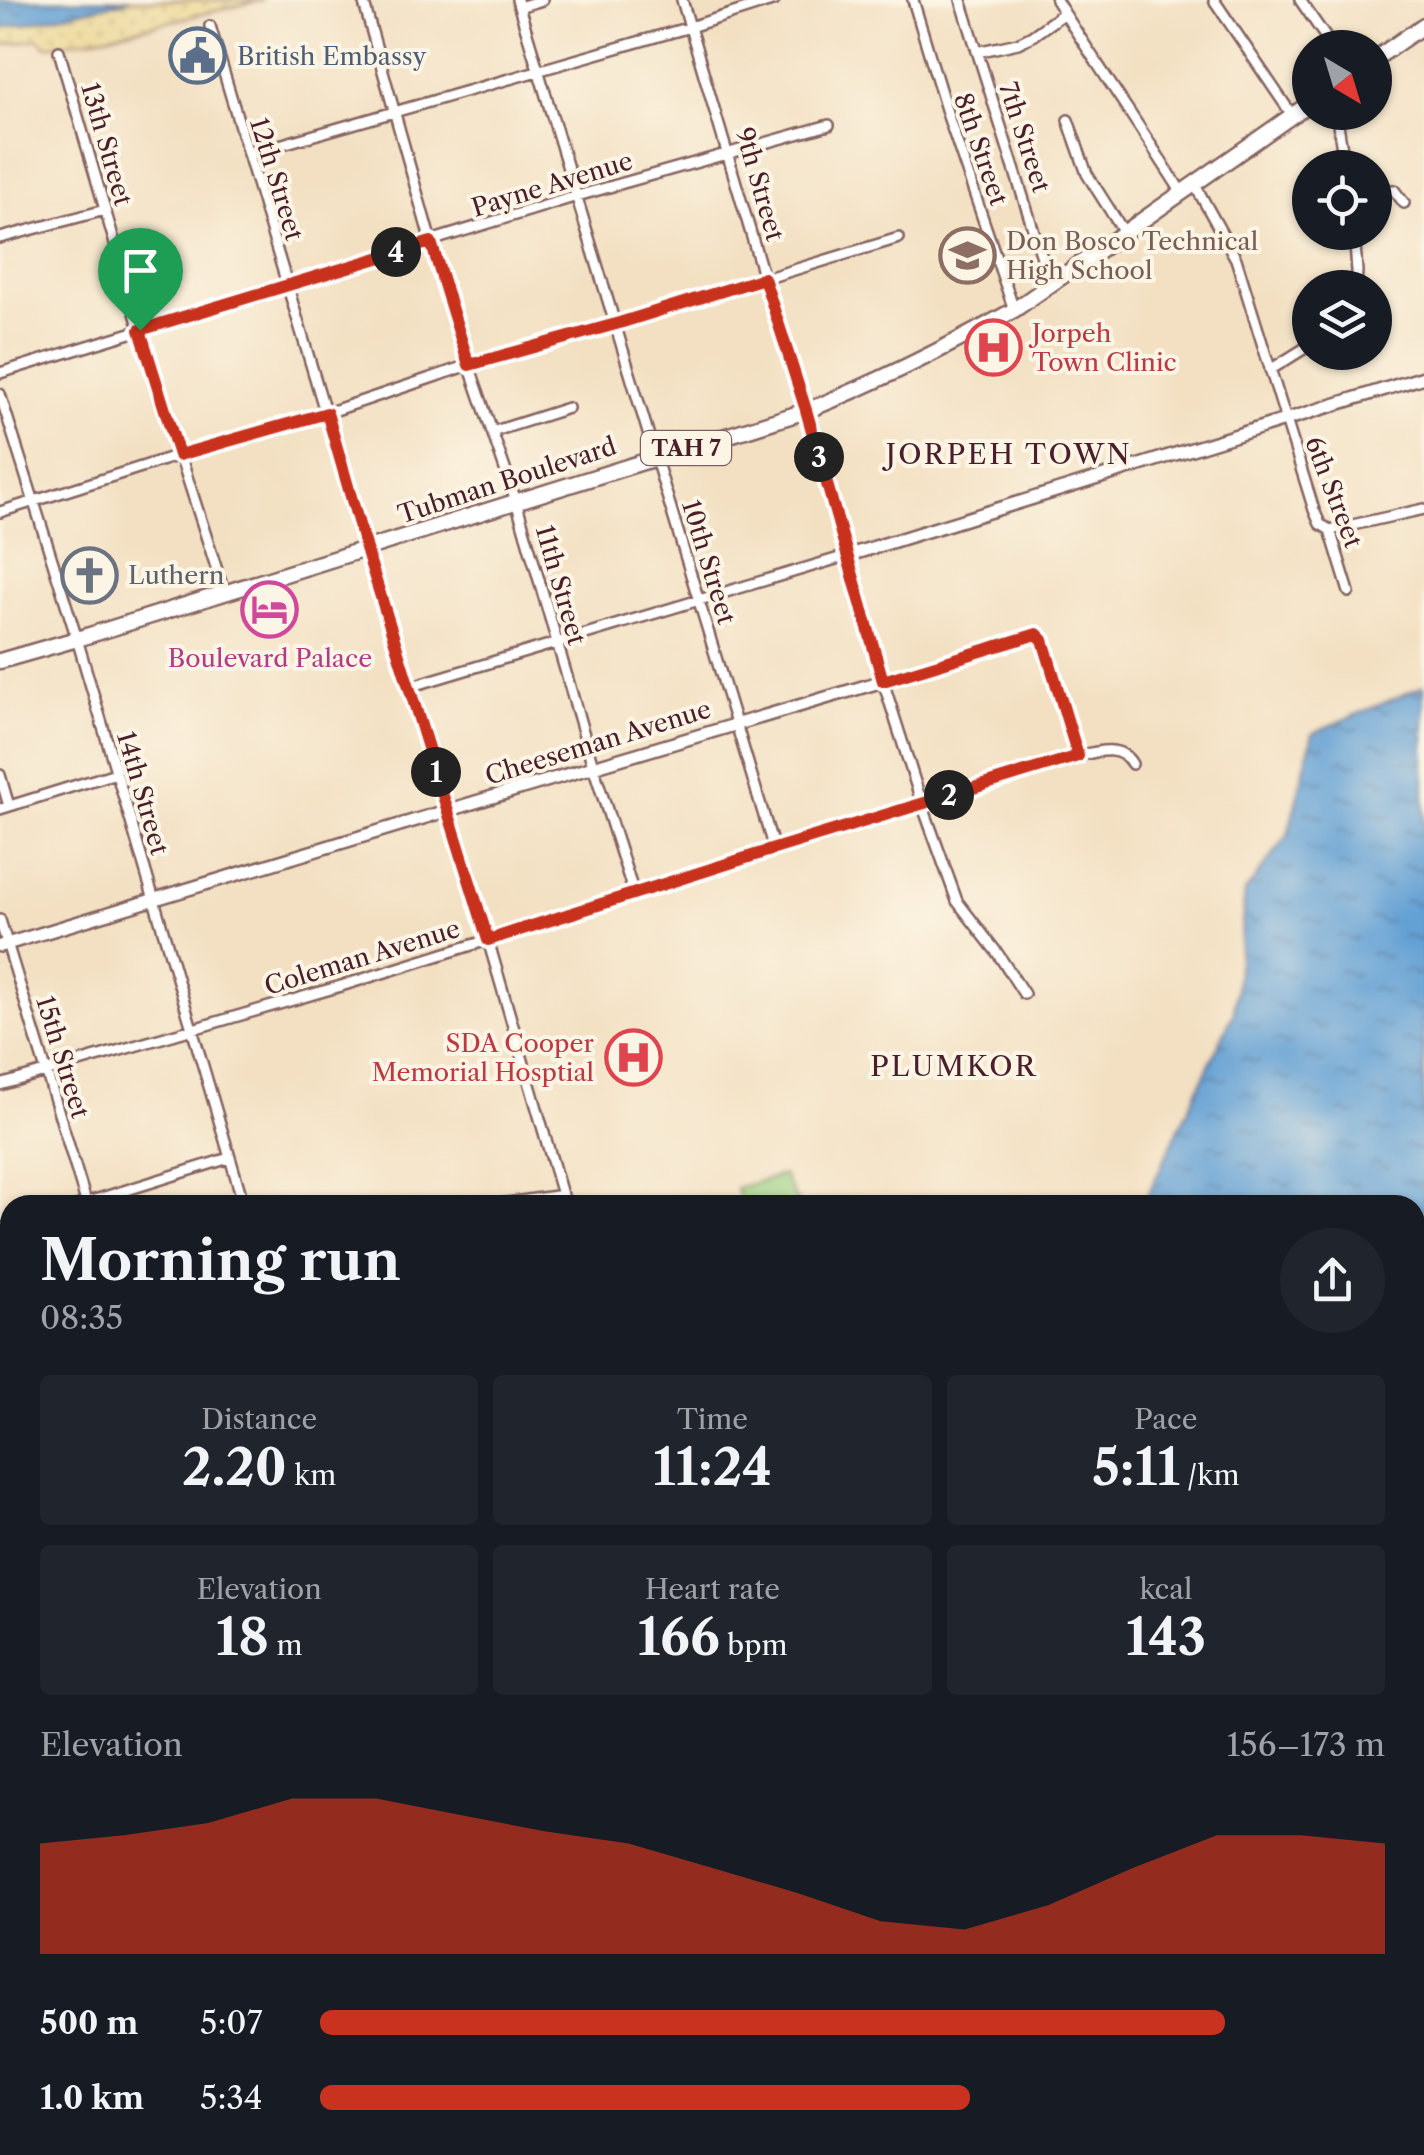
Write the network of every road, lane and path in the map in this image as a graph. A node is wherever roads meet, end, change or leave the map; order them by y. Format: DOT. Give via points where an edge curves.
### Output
graph roads {
  1 [pos="362,0"];
  2 [pos="542,0"];
  3 [pos="682,0"];
  4 [pos="775,0"];
  5 [pos="912,0"];
  6 [pos="961,0"];
  7 [pos="1056,0"];
  8 [pos="1214,0"];
  9 [pos="1300,0"];
  10 [pos="518,4"];
  11 [pos="1064,13"];
  12 [pos="210,26"];
  13 [pos="690,27"];
  14 [pos="1423,28"];
  15 [pos="1321,30"];
  16 [pos="1392,48"];
  17 [pos="59,51"];
  18 [pos="977,52"];
  19 [pos="539,71"];
  20 [pos="393,112"];
  21 [pos="1292,115"];
  22 [pos="1068,120"];
  23 [pos="830,126"];
  24 [pos="728,153"];
  25 [pos="248,154"];
  26 [pos="1188,189"];
  27 [pos="1392,190"];
  28 [pos="577,196"];
  29 [pos="1404,203"];
  30 [pos="105,210"];
  31 [pos="1124,234"];
  32 [pos="0,238"];
  33 [pos="899,238"];
  34 [pos="431,242"];
  35 [pos="764,278"];
  36 [pos="288,284"];
  37 [pos="1051,286"];
  38 [pos="1014,310"];
  39 [pos="616,324"];
  40 [pos="140,330"];
  41 [pos="1292,356"];
  42 [pos="469,365"];
  43 [pos="1270,370"];
  44 [pos="0,373"];
  45 [pos="1424,376"];
  46 [pos="0,394"];
  47 [pos="568,408"];
  48 [pos="806,410"];
  49 [pos="327,413"];
  50 [pos="1285,420"];
  51 [pos="492,432"];
  52 [pos="179,455"];
  53 [pos="656,457"];
  54 [pos="516,501"];
  55 [pos="33,502"];
  56 [pos="1424,510"];
  57 [pos="0,512"];
  58 [pos="1330,530"];
  59 [pos="366,549"];
  60 [pos="846,556"];
  61 [pos="224,592"];
  62 [pos="1349,592"];
  63 [pos="699,598"];
  64 [pos="77,639"];
  65 [pos="557,642"];
  66 [pos="0,662"];
  67 [pos="883,681"];
  68 [pos="410,686"];
  69 [pos="738,724"];
  70 [pos="1078,756"];
  71 [pos="1132,764"];
  72 [pos="593,766"];
  73 [pos="116,773"];
  74 [pos="0,774"];
  75 [pos="922,804"];
  76 [pos="5,808"];
  77 [pos="448,812"];
  78 [pos="774,849"];
  79 [pos="634,894"];
  80 [pos="153,900"];
  81 [pos="0,920"];
  82 [pos="488,940"];
  83 [pos="4,945"];
  84 [pos="1024,994"];
  85 [pos="193,1029"];
  86 [pos="46,1071"];
  87 [pos="0,1085"];
  88 [pos="229,1158"];
  89 [pos="81,1195"];
  90 [pos="112,1195"];
  91 [pos="241,1195"];
  92 [pos="563,1195"];
  1 -- 20 [label="street, 11th Street"];
  2 -- 10 [label="street"];
  3 -- 13 [label="street, 9th Street"];
  4 -- 13 [label="street"];
  5 -- 38 [label="street, 8th Street"];
  6 -- 18 [label="street, 7th Street"];
  7 -- 11 [label="street, 6th Street"];
  8 -- 21 [label="street"];
  9 -- 15 [label="street"];
  10 -- 19 [label="street, 10th Street"];
  11 -- 18 [label="street" via="1018,44"];
  11 -- 26 [label="street, 6th Street"];
  12 -- 25 [label="street, 12th Street"];
  13 -- 19 [label="street"];
  13 -- 24 [label="street, 9th Street"];
  14 -- 16 [label="highway"];
  17 -- 30 [label="street, 13th Street"];
  18 -- 37 [label="street, 7th Street"];
  19 -- 20 [label="street"];
  19 -- 28 [label="street, 10th Street"];
  20 -- 25 [label="street"];
  20 -- 34 [label="street, 11th Street"];
  21 -- 26 [label="highway, Tubman Boulevard / TAH 7"];
  22 -- 31 [label="street" via="1086,174"];
  23 -- 24 [label="street, Payne Avenue"];
  24 -- 28 [label="street, Payne Avenue"];
  24 -- 35 [label="street, 9th Street"];
  25 -- 36 [label="street, 12th Street"];
  26 -- 31 [label="highway, Tubman Boulevard / TAH 7"];
  26 -- 43 [label="street, 6th Street" via="1236,258"];
  27 -- 29 [label="street"];
  28 -- 34 [label="street, Payne Avenue"];
  28 -- 39 [label="street, 10th Street"];
  30 -- 32 [label="street"];
  30 -- 40 [label="street, 13th Street"];
  31 -- 37 [label="highway, Tubman Boulevard / TAH 7"];
  33 -- 35 [label="street"];
  34 -- 36 [label="street, Payne Avenue"];
  34 -- 42 [label="street, 11th Street"];
  35 -- 39 [label="street"];
  35 -- 48 [label="street, 9th Street"];
  36 -- 40 [label="street, Payne Avenue"];
  36 -- 49 [label="street, 12th Street"];
  37 -- 38 [label="highway, Tubman Boulevard / TAH 7"];
  38 -- 48 [label="highway, Tubman Boulevard / TAH 7" via="927,358"];
  39 -- 42 [label="street"];
  39 -- 53 [label="street, 10th Street"];
  40 -- 44 [label="street, Payne Avenue"];
  40 -- 52 [label="street, 13th Street"];
  41 -- 43 [label="street"];
  42 -- 49 [label="street"];
  42 -- 51 [label="street, 11th Street"];
  43 -- 50 [label="street, 6th Street"];
  45 -- 50 [label="street"];
  46 -- 55 [label="street, 14th Street"];
  47 -- 51 [label="street"];
  48 -- 53 [label="highway, Tubman Boulevard / TAH 7"];
  48 -- 60 [label="street, 9th Street"];
  49 -- 52 [label="street"];
  49 -- 59 [label="street, 12th Street"];
  50 -- 58 [label="street, 6th Street" via="1316,517"];
  50 -- 60 [label="street"];
  51 -- 54 [label="street, 11th Street"];
  52 -- 55 [label="street"];
  52 -- 61 [label="street, 13th Street"];
  53 -- 54 [label="highway, Tubman Boulevard / TAH 7"];
  53 -- 63 [label="street, 10th Street"];
  54 -- 59 [label="highway, Tubman Boulevard / TAH 7"];
  54 -- 65 [label="street, 11th Street"];
  55 -- 57 [label="street"];
  55 -- 64 [label="street, 14th Street"];
  56 -- 58 [label="street"];
  58 -- 62 [label="street, 6th Street"];
  59 -- 61 [label="highway, Tubman Boulevard / TAH 7"];
  59 -- 68 [label="street, 12th Street"];
  60 -- 63 [label="street"];
  60 -- 67 [label="street, 9th Street"];
  61 -- 64 [label="highway, Tubman Boulevard / TAH 7"];
  63 -- 65 [label="street"];
  63 -- 69 [label="street, 10th Street"];
  64 -- 66 [label="highway, Tubman Boulevard / TAH 7"];
  64 -- 73 [label="street, 14th Street"];
  65 -- 68 [label="street"];
  65 -- 72 [label="street, 11th Street"];
  67 -- 69 [label="street, Cheeseman Avenue"];
  67 -- 70 [label="street, Cheeseman Avenue" via="1037,634"];
  67 -- 75 [label="street, 9th Street"];
  68 -- 77 [label="street, 12th Street"];
  69 -- 72 [label="street, Cheeseman Avenue"];
  69 -- 78 [label="street, 10th Street"];
  70 -- 71 [label="street, Coleman Avenue" via="1115,750"];
  70 -- 75 [label="street, Coleman Avenue"];
  72 -- 77 [label="street, Cheeseman Avenue"];
  72 -- 79 [label="street, 11th Street"];
  73 -- 76 [label="street"];
  73 -- 80 [label="street, 14th Street"];
  74 -- 76 [label="street"];
  75 -- 78 [label="street, Coleman Avenue"];
  75 -- 84 [label="street, 9th Street" via="957,901"];
  77 -- 80 [label="street, Cheeseman Avenue"];
  77 -- 82 [label="street, 12th Street"];
  78 -- 79 [label="street, Coleman Avenue"];
  79 -- 82 [label="street, Coleman Avenue"];
  80 -- 83 [label="street, Cheeseman Avenue"];
  80 -- 85 [label="street, 14th Street"];
  81 -- 83 [label="street, 15th Street"];
  82 -- 85 [label="street, Coleman Avenue"];
  82 -- 92 [label="street, 12th Street"];
  83 -- 86 [label="street, 15th Street"];
  85 -- 86 [label="street, Coleman Avenue"];
  85 -- 88 [label="street, 14th Street"];
  86 -- 87 [label="street, Coleman Avenue"];
  86 -- 89 [label="street, 15th Street"];
  88 -- 90 [label="street"];
  88 -- 91 [label="street, 14th Street"];
}
